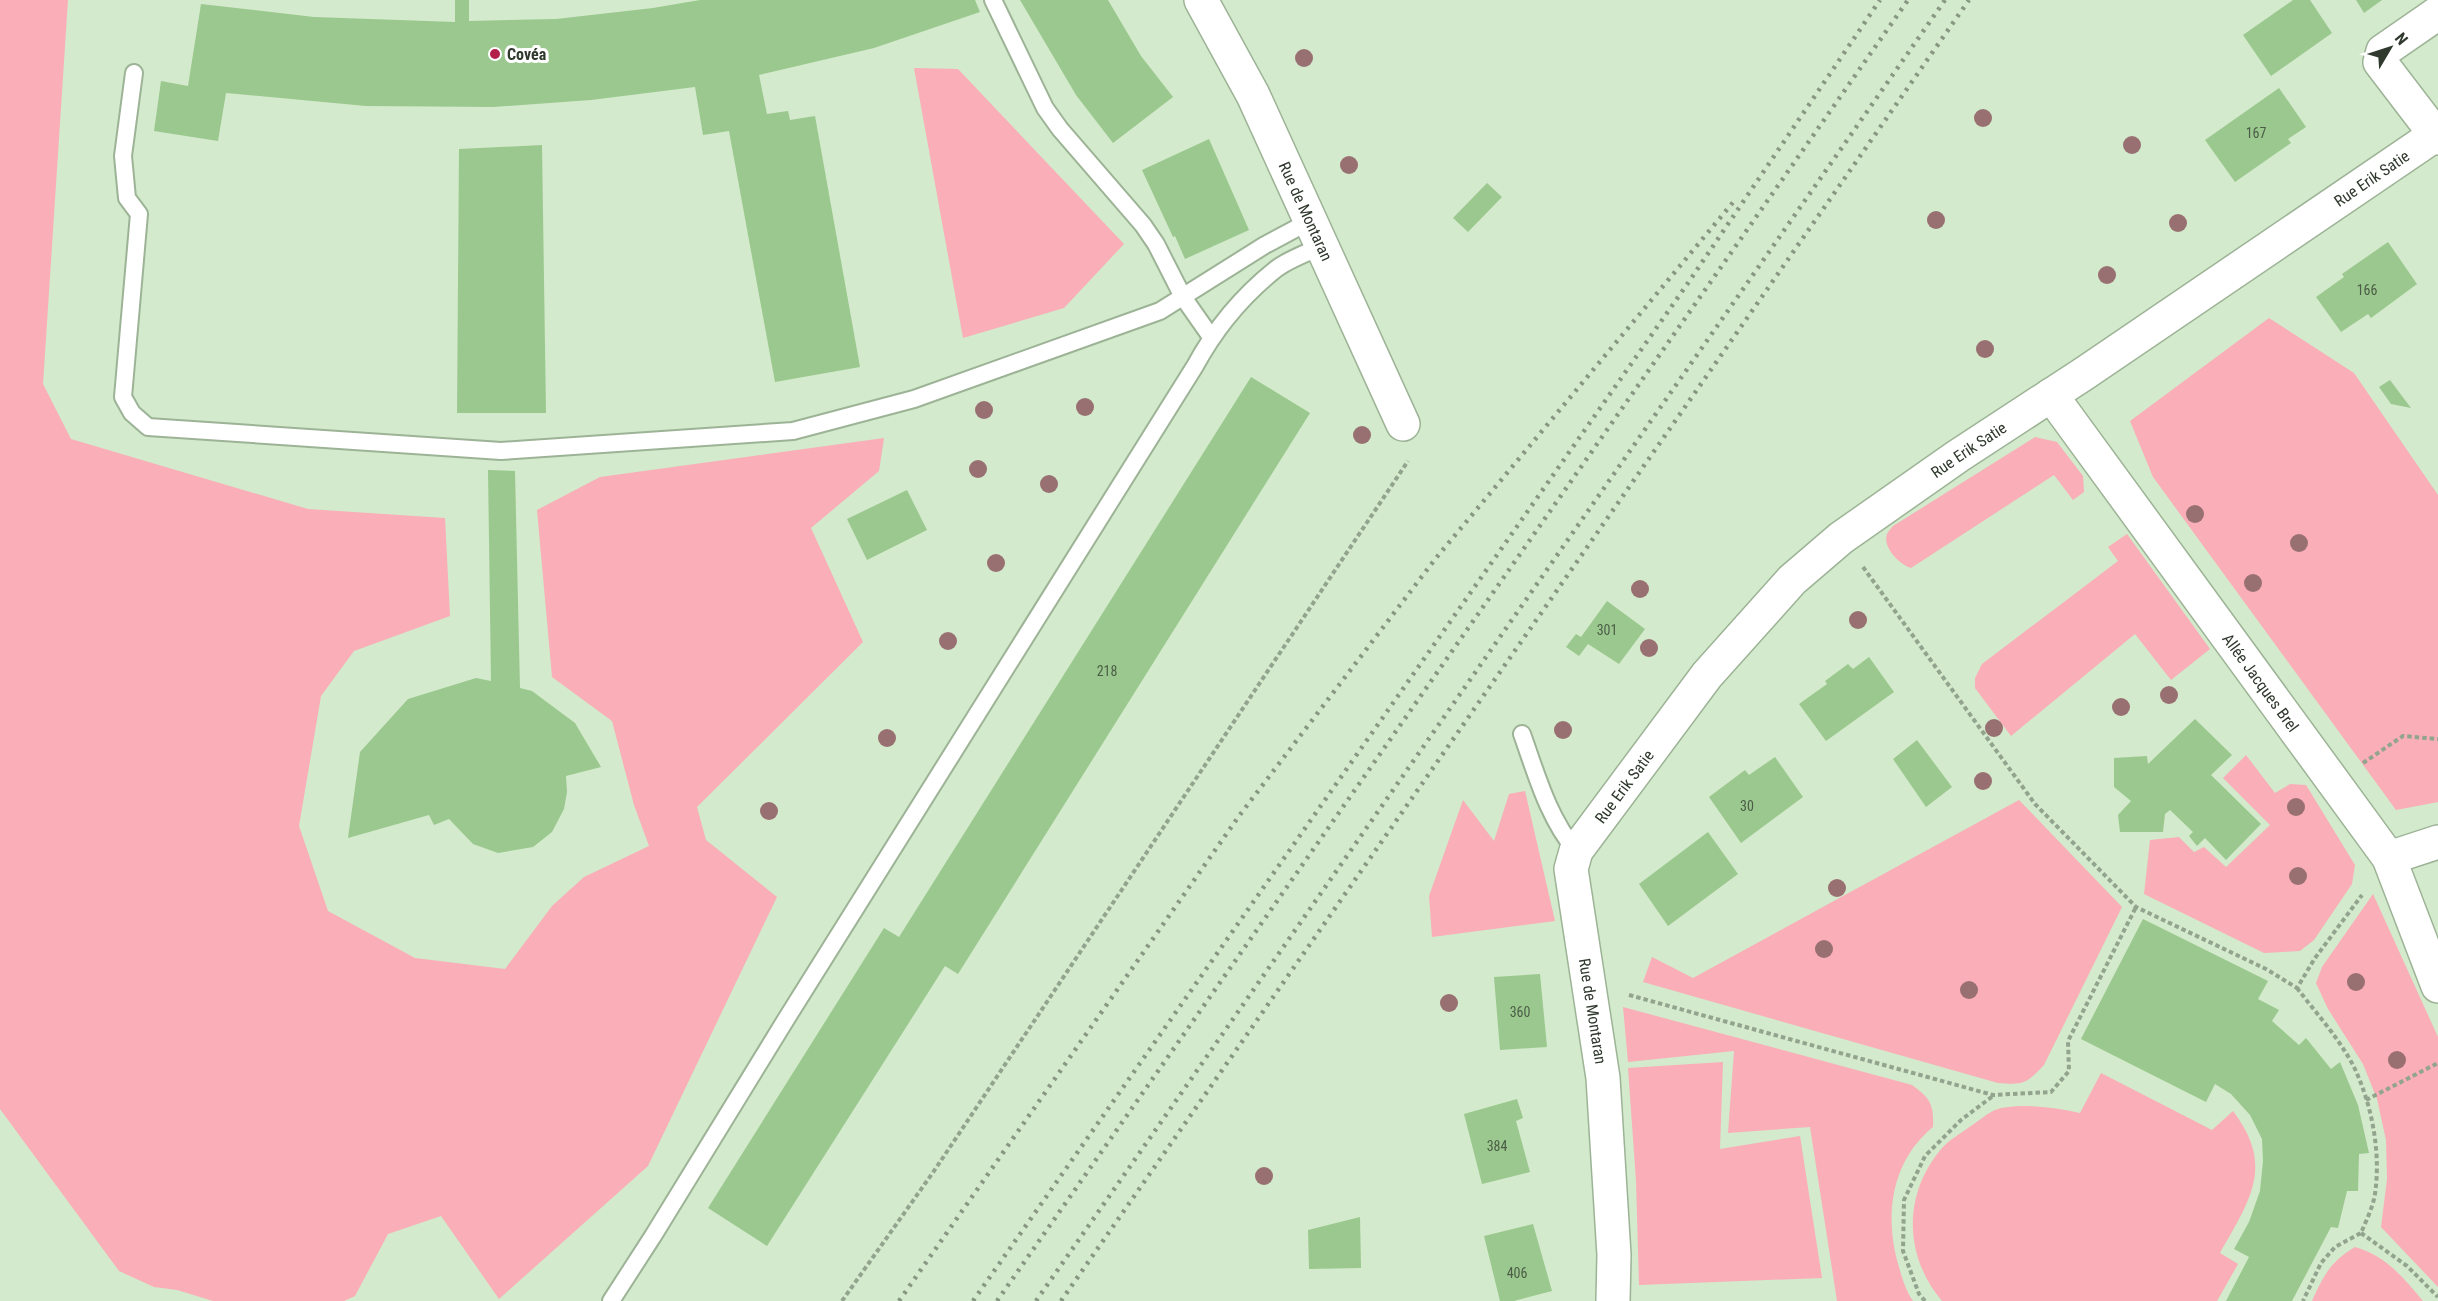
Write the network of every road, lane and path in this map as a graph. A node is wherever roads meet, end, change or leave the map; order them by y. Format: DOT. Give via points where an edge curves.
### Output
graph roads {
  1 [pos="993,0"];
  2 [pos="1201,0"];
  3 [pos="2438,12"];
  4 [pos="134,73"];
  5 [pos="2437,135"];
  6 [pos="1316,233"];
  7 [pos="1183,297"];
  8 [pos="1210,337"];
  9 [pos="2051,395"];
  10 [pos="1408,438"];
  11 [pos="1841,538"];
  12 [pos="1522,734"];
  13 [pos="2438,739"];
  14 [pos="2333,783"];
  15 [pos="2438,842"];
  16 [pos="1576,851"];
  17 [pos="2389,858"];
  18 [pos="2136,907"];
  19 [pos="2438,986"];
  20 [pos="2296,988"];
  21 [pos="1591,992"];
  22 [pos="2438,1063"];
  23 [pos="1993,1095"];
  24 [pos="2366,1100"];
  25 [pos="2361,1233"];
  26 [pos="2438,1297"];
  27 [pos="610,1301"];
  28 [pos="842,1301"];
  29 [pos="1613,1301"];
  30 [pos="1925,1301"];
  31 [pos="2303,1301"];
  1 -- 7 [label="lane" via="1045,108 1143,225"];
  2 -- 6 [label="street, Rue de Montaran" via="1254,95"];
  3 -- 5 [label="street" via="2383,51 2380,62"];
  4 -- 7 [label="lane" via="123,156 127,198 139,214 123,397 132,413 148,427 501,451 794,431 914,399 1160,310"];
  5 -- 9 [label="street, Rue Erik Satie"];
  6 -- 7 [label="lane" via="1256,250"];
  6 -- 8 [label="lane" via="1234,309"];
  6 -- 10 [label="street, Rue de Montaran"];
  7 -- 8 [label="lane"];
  8 -- 27 [label="lane"];
  9 -- 11 [label="street, Rue Erik Satie"];
  9 -- 14 [label="street, Allée Jacques Brel"];
  10 -- 28 [label="path" via="934,1171"];
  11 -- 16 [label="street, Rue Erik Satie" via="1792,580 1707,675"];
  11 -- 18 [label="path" via="2035,804"];
  12 -- 16 [label="lane" via="1550,813"];
  13 -- 14 [label="path" via="2403,736"];
  14 -- 17 [label="street, Allée Jacques Brel"];
  15 -- 17 [label="street"];
  16 -- 21 [label="street, Rue de Montaran" via="1571,869"];
  17 -- 19 [label="street, Allée Jacques Brel"];
  17 -- 20 [label="path"];
  18 -- 20 [label="path" via="2266,969"];
  18 -- 23 [label="path" via="2068,1041 2069,1071 2059,1086 2040,1094"];
  20 -- 24 [label="path" via="2333,1035 2353,1067"];
  21 -- 23 [label="path" via="1615,991"];
  21 -- 29 [label="street, Rue de Montaran" via="1603,1078 1614,1255"];
  22 -- 24 [label="path"];
  23 -- 30 [label="path" via="1924,1156 1904,1200 1903,1251"];
  24 -- 25 [label="path" via="2374,1134 2375,1195"];
  25 -- 26 [label="path" via="2407,1266"];
  25 -- 31 [label="path" via="2334,1247 2321,1263"];
}
